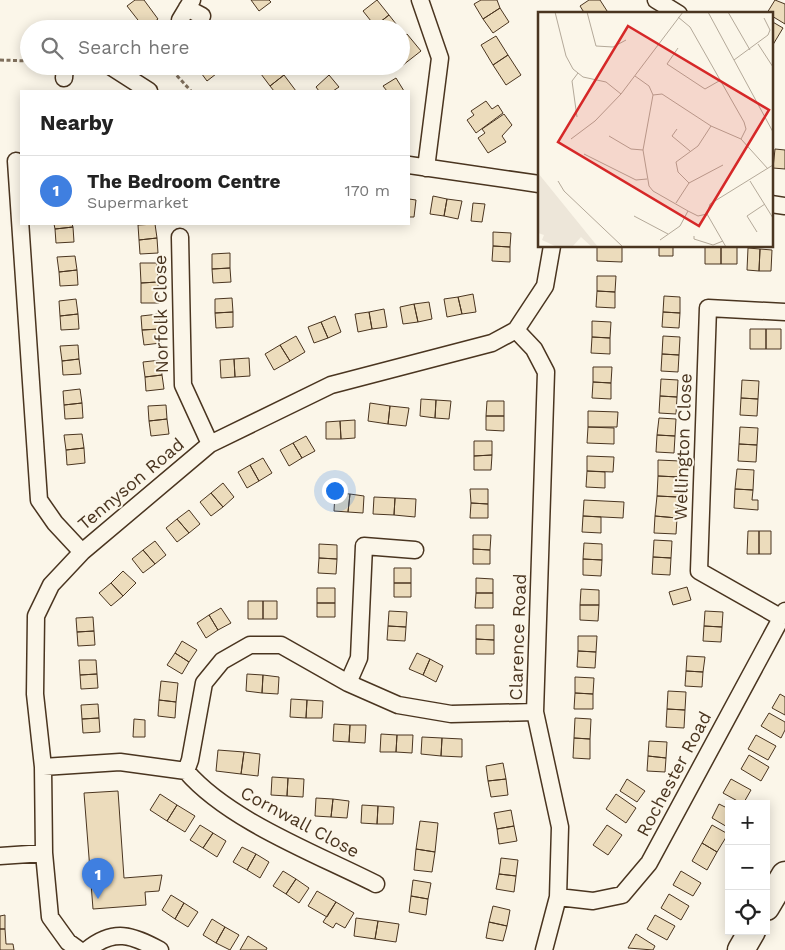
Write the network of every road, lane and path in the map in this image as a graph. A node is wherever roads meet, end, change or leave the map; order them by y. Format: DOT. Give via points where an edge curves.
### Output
graph roads {
  1 [pos="420,0"];
  2 [pos="656,0"];
  3 [pos="186,9"];
  4 [pos="675,12"];
  5 [pos="202,16"];
  6 [pos="0,60"];
  7 [pos="20,61"];
  8 [pos="124,75"];
  9 [pos="176,75"];
  10 [pos="147,90"];
  11 [pos="190,90"];
  12 [pos="16,162"];
  13 [pos="410,165"];
  14 [pos="426,168"];
  15 [pos="538,184"];
  16 [pos="772,204"];
  17 [pos="785,206"];
  18 [pos="20,221"];
  19 [pos="20,225"];
  20 [pos="180,237"];
  21 [pos="552,248"];
  22 [pos="785,312"];
  23 [pos="516,330"];
  24 [pos="210,444"];
  25 [pos="415,550"];
  26 [pos="82,552"];
  27 [pos="783,614"];
  28 [pos="348,683"];
  29 [pos="536,712"];
  30 [pos="43,767"];
  31 [pos="186,771"];
  32 [pos="44,853"];
  33 [pos="0,856"];
  34 [pos="785,875"];
  35 [pos="376,884"];
  36 [pos="558,897"];
  37 [pos="770,900"];
  38 [pos="750,935"];
  39 [pos="79,950"];
  40 [pos="87,950"];
  41 [pos="160,950"];
  42 [pos="544,950"];
  43 [pos="741,950"];
  1 -- 14 [label="street" via="440,58"];
  2 -- 4 [label="street"];
  3 -- 5 [label="street"];
  6 -- 7 [label="path"];
  8 -- 10 [label="street"];
  9 -- 11 [label="path"];
  12 -- 18 [label="street"];
  13 -- 14 [label="street"];
  14 -- 15 [label="street"];
  16 -- 17 [label="street"];
  19 -- 26 [label="street" via="39,500"];
  20 -- 24 [label="street, Norfolk Close" via="183,385"];
  21 -- 23 [label="street, Tennyson Road" via="545,286"];
  22 -- 27 [label="street, Wellington Close" via="708,308 699,571"];
  23 -- 24 [label="street, Tennyson Road" via="492,343 331,385"];
  23 -- 29 [label="street, Clarence Road" via="534,349 546,372"];
  24 -- 26 [label="street, Tennyson Road"];
  25 -- 28 [label="street" via="364,546 359,658"];
  26 -- 30 [label="street, Tennyson Road" via="51,585 36,616 35,694"];
  27 -- 36 [label="street, Rochester Road" via="649,863 622,894 593,900"];
  28 -- 29 [label="street" via="398,705 450,714"];
  28 -- 31 [label="street" via="280,645 250,645 222,661 204,683"];
  29 -- 36 [label="street, Clarence Road" via="560,828"];
  30 -- 31 [label="street" via="120,762"];
  30 -- 32 [label="street, Tennyson Road"];
  31 -- 35 [label="street, Cornwall Close" via="201,788 243,818"];
  32 -- 33 [label="street"];
  32 -- 39 [label="street, Tennyson Road" via="50,917 68,942"];
  34 -- 37 [label="main road"];
  36 -- 42 [label="street, Clarence Road"];
  38 -- 43 [label="main road"];
  40 -- 41 [label="street" via="99,940 122,934"];
}
